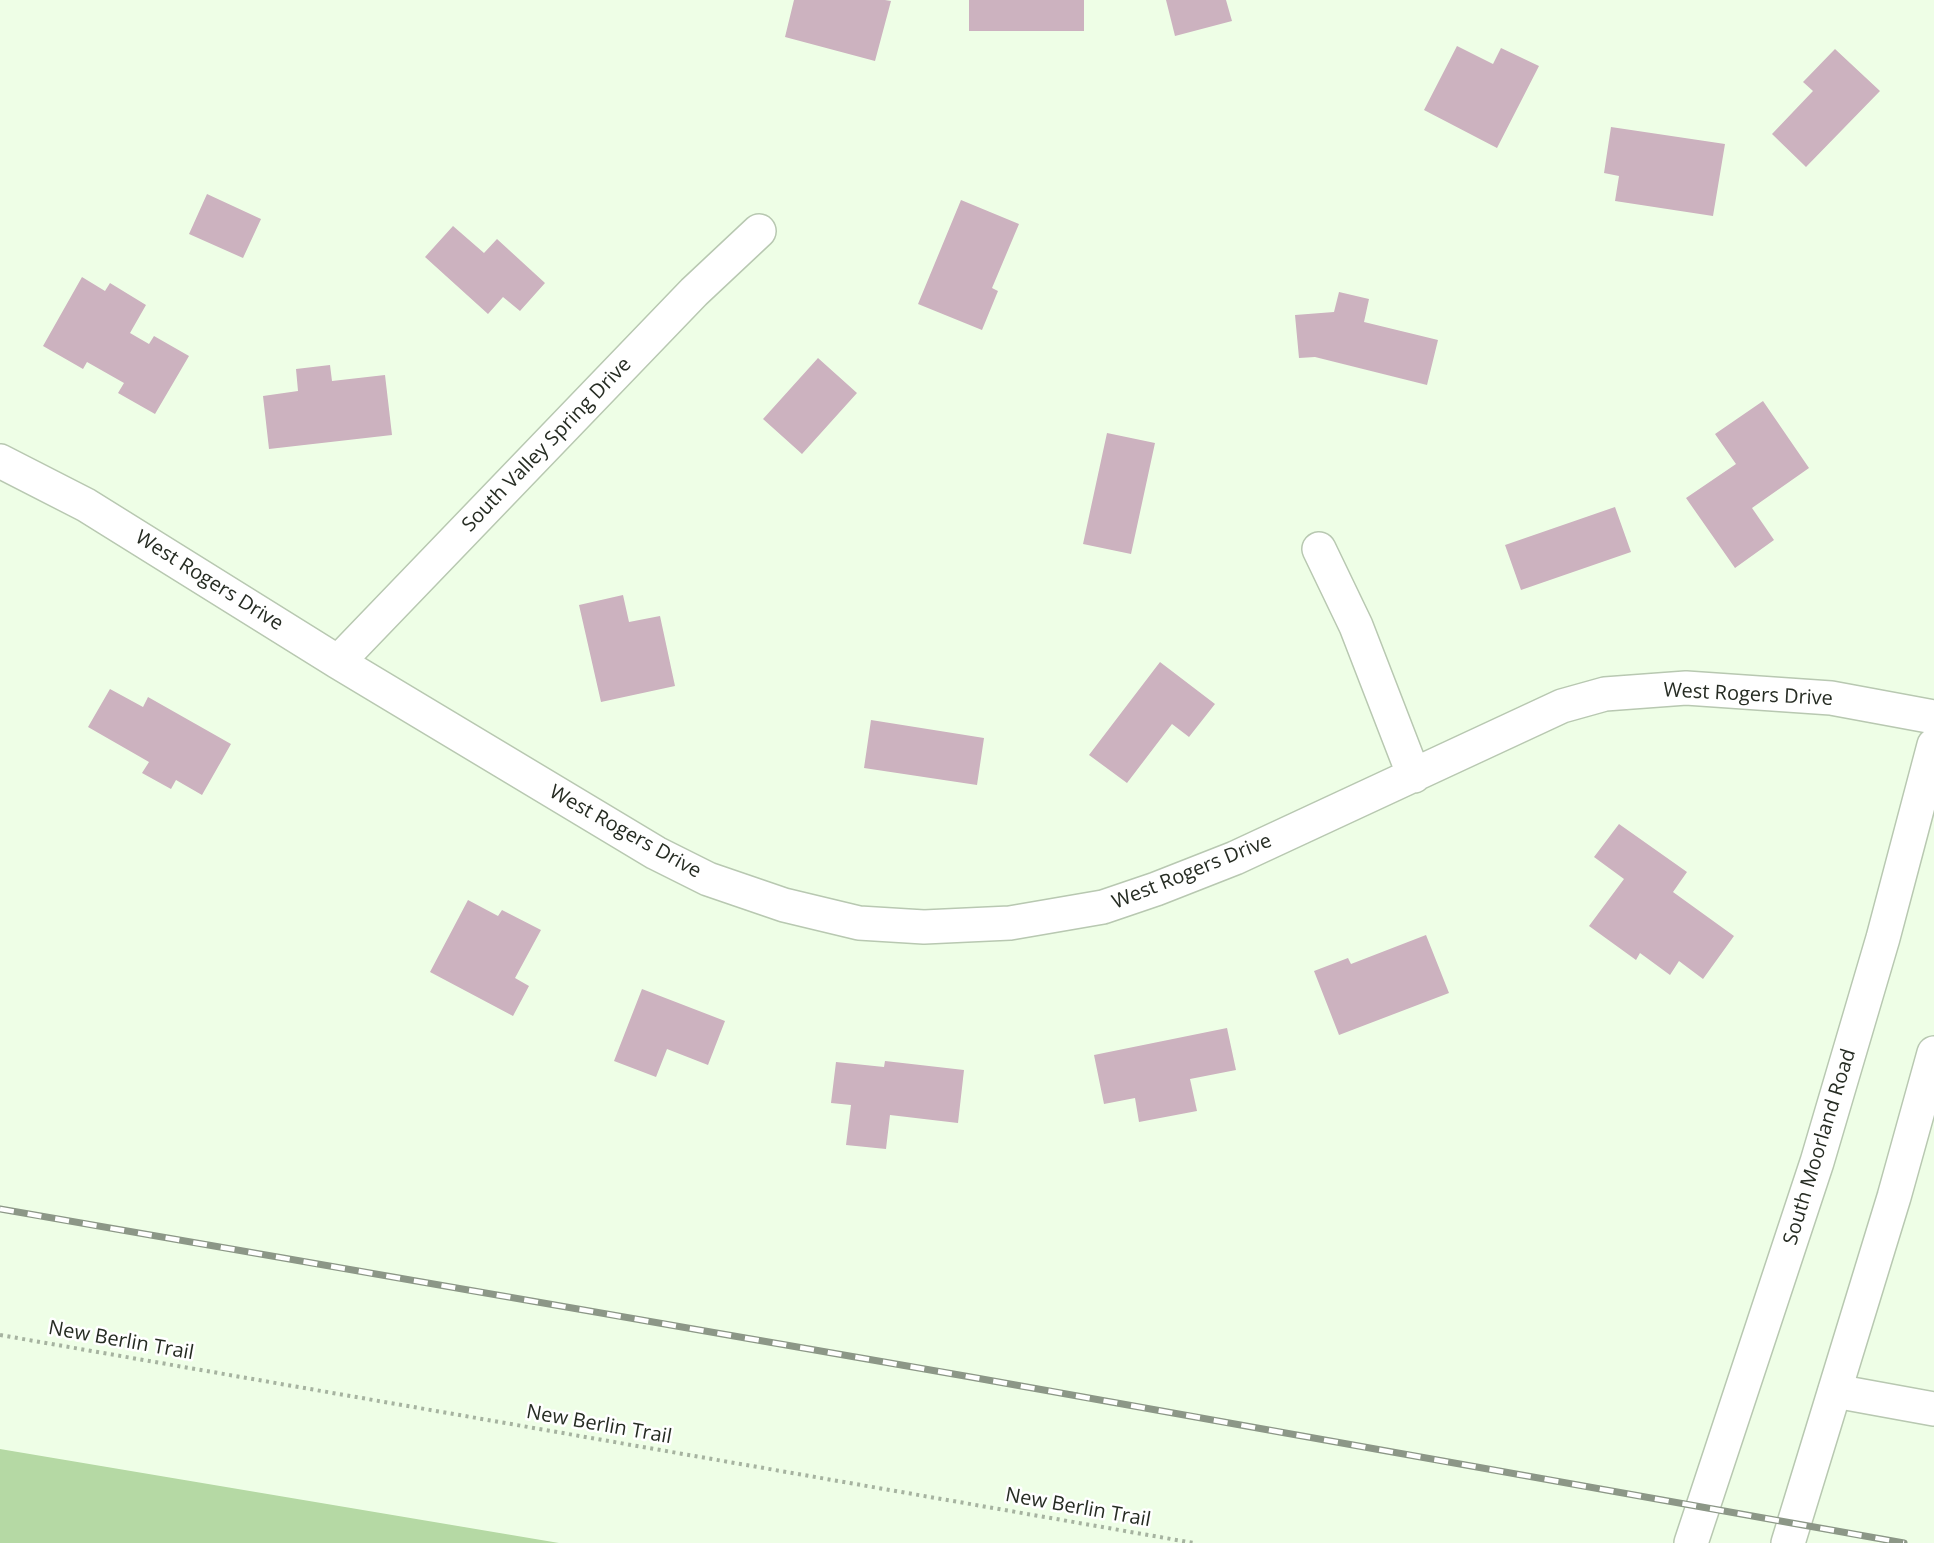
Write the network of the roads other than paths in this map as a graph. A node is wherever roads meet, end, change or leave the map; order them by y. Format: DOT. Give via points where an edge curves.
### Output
graph roads {
  1 [pos="759,231"];
  2 [pos="0,461"];
  3 [pos="1319,549"];
  4 [pos="338,662"];
  5 [pos="1934,717"];
  6 [pos="1934,746"];
  7 [pos="1414,776"];
  8 [pos="1934,1053"];
  9 [pos="1835,1391"];
  10 [pos="1934,1409"];
  11 [pos="1691,1543"];
  12 [pos="1788,1543"];
  1 -- 4 [label="street, South Valley Spring Drive" via="694,292"];
  2 -- 4 [label="street, West Rogers Drive" via="86,504"];
  3 -- 7 [label="street" via="1356,626"];
  4 -- 7 [label="street, West Rogers Drive" via="656,854 708,879 784,905 859,923 924,927 1010,923 1103,907 1235,858"];
  5 -- 7 [label="street, West Rogers Drive" via="1809,696 1686,688 1605,694 1562,706"];
  6 -- 11 [label="street, South Moorland Road" via="1817,1162"];
  8 -- 9 [label="street"];
  9 -- 10 [label="street"];
  9 -- 12 [label="street"];
}
